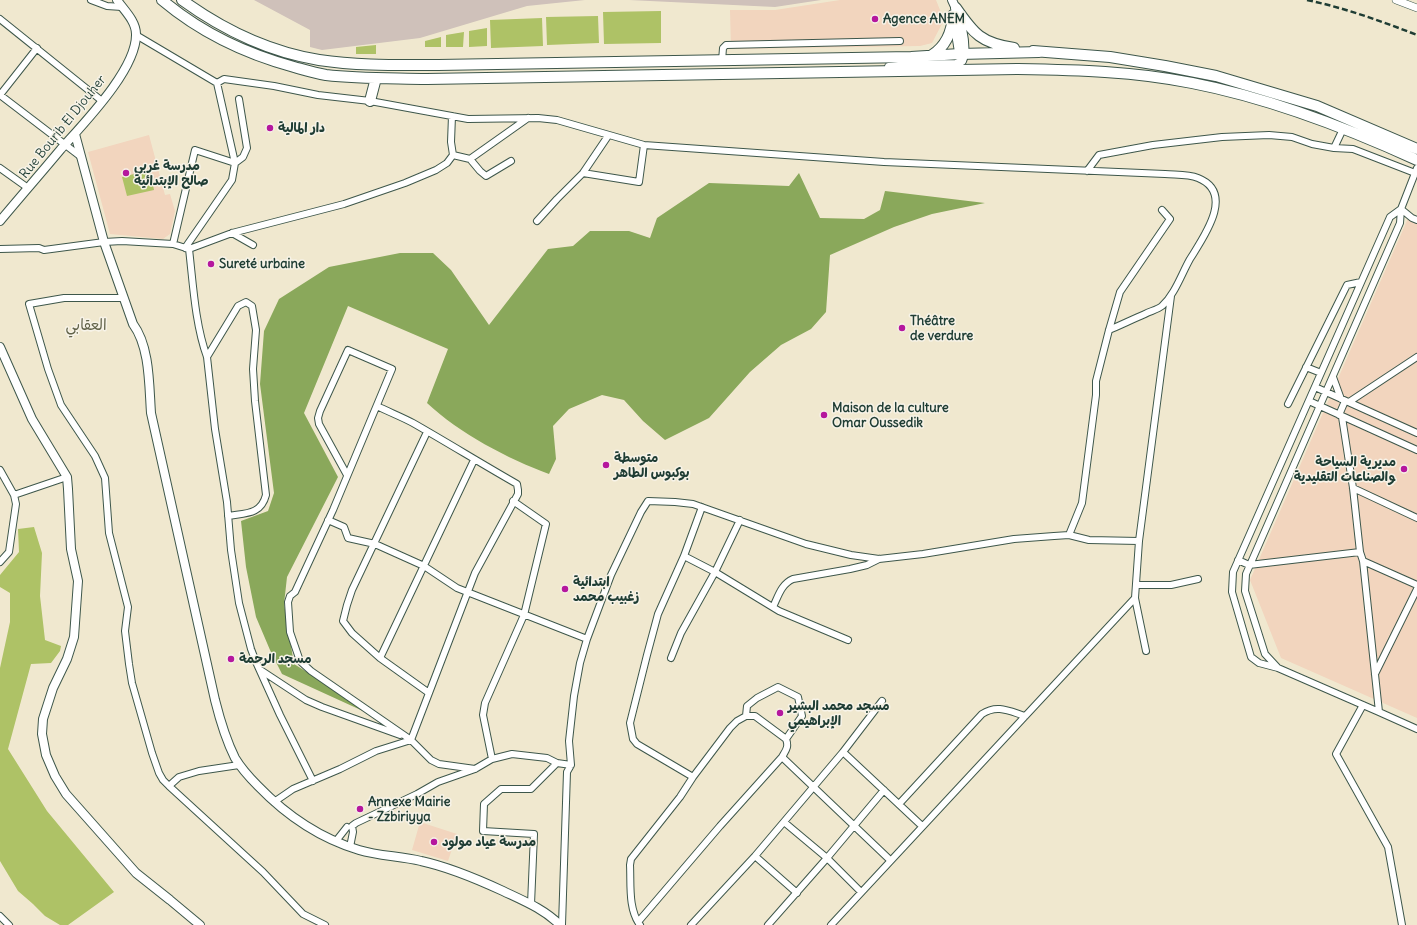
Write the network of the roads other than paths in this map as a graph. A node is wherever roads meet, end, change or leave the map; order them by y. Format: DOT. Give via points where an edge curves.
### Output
graph roads {
  1 [pos="91,0"];
  2 [pos="162,0"];
  3 [pos="182,0"];
  4 [pos="947,0"];
  5 [pos="1396,0"];
  6 [pos="120,3"];
  7 [pos="954,7"];
  8 [pos="1417,8"];
  9 [pos="0,18"];
  10 [pos="136,35"];
  11 [pos="900,41"];
  12 [pos="37,48"];
  13 [pos="1039,52"];
  14 [pos="932,55"];
  15 [pos="962,56"];
  16 [pos="722,60"];
  17 [pos="971,69"];
  18 [pos="858,71"];
  19 [pos="376,78"];
  20 [pos="217,83"];
  21 [pos="0,95"];
  22 [pos="239,98"];
  23 [pos="102,101"];
  24 [pos="370,101"];
  25 [pos="452,116"];
  26 [pos="528,118"];
  27 [pos="1344,129"];
  28 [pos="75,134"];
  29 [pos="608,136"];
  30 [pos="65,144"];
  31 [pos="644,145"];
  32 [pos="1334,148"];
  33 [pos="1417,149"];
  34 [pos="1401,153"];
  35 [pos="453,155"];
  36 [pos="80,156"];
  37 [pos="470,159"];
  38 [pos="1417,160"];
  39 [pos="511,161"];
  40 [pos="235,163"];
  41 [pos="1397,166"];
  42 [pos="0,168"];
  43 [pos="1416,170"];
  44 [pos="1087,171"];
  45 [pos="583,173"];
  46 [pos="28,188"];
  47 [pos="1401,209"];
  48 [pos="1162,210"];
  49 [pos="1417,220"];
  50 [pos="0,221"];
  51 [pos="537,221"];
  52 [pos="232,233"];
  53 [pos="104,242"];
  54 [pos="172,244"];
  55 [pos="253,245"];
  56 [pos="187,248"];
  57 [pos="0,249"];
  58 [pos="1361,282"];
  59 [pos="1171,296"];
  60 [pos="124,298"];
  61 [pos="1109,330"];
  62 [pos="0,347"];
  63 [pos="207,357"];
  64 [pos="1417,357"];
  65 [pos="1306,367"];
  66 [pos="1321,373"];
  67 [pos="1333,377"];
  68 [pos="1315,387"];
  69 [pos="1326,392"];
  70 [pos="1308,401"];
  71 [pos="1345,401"];
  72 [pos="1288,404"];
  73 [pos="377,406"];
  74 [pos="1320,407"];
  75 [pos="1341,416"];
  76 [pos="427,432"];
  77 [pos="1417,433"];
  78 [pos="1417,450"];
  79 [pos="474,460"];
  80 [pos="0,470"];
  81 [pos="347,475"];
  82 [pos="67,477"];
  83 [pos="1353,488"];
  84 [pos="14,495"];
  85 [pos="513,501"];
  86 [pos="702,507"];
  87 [pos="228,516"];
  88 [pos="1417,518"];
  89 [pos="328,520"];
  90 [pos="740,520"];
  91 [pos="1069,535"];
  92 [pos="1139,541"];
  93 [pos="375,544"];
  94 [pos="1360,552"];
  95 [pos="684,556"];
  96 [pos="879,558"];
  97 [pos="1238,560"];
  98 [pos="1363,561"];
  99 [pos="0,562"];
  100 [pos="1249,565"];
  101 [pos="424,566"];
  102 [pos="715,572"];
  103 [pos="1198,579"];
  104 [pos="1136,585"];
  105 [pos="1417,585"];
  106 [pos="1417,589"];
  107 [pos="467,592"];
  108 [pos="1135,598"];
  109 [pos="773,607"];
  110 [pos="524,615"];
  111 [pos="587,638"];
  112 [pos="848,640"];
  113 [pos="1146,651"];
  114 [pos="380,658"];
  115 [pos="672,658"];
  116 [pos="1278,668"];
  117 [pos="261,671"];
  118 [pos="1375,674"];
  119 [pos="429,693"];
  120 [pos="882,701"];
  121 [pos="1363,705"];
  122 [pos="747,706"];
  123 [pos="1379,712"];
  124 [pos="746,716"];
  125 [pos="755,716"];
  126 [pos="1025,716"];
  127 [pos="1417,729"];
  128 [pos="786,739"];
  129 [pos="411,740"];
  130 [pos="843,752"];
  131 [pos="782,757"];
  132 [pos="492,758"];
  133 [pos="557,763"];
  134 [pos="239,765"];
  135 [pos="571,765"];
  136 [pos="475,769"];
  137 [pos="693,777"];
  138 [pos="313,781"];
  139 [pos="169,786"];
  140 [pos="813,786"];
  141 [pos="884,790"];
  142 [pos="274,802"];
  143 [pos="899,804"];
  144 [pos="784,822"];
  145 [pos="855,826"];
  146 [pos="922,826"];
  147 [pos="347,827"];
  148 [pos="336,841"];
  149 [pos="350,847"];
  150 [pos="755,856"];
  151 [pos="828,858"];
  152 [pos="890,860"];
  153 [pos="860,892"];
  154 [pos="797,893"];
  155 [pos="531,904"];
  156 [pos="0,916"];
  157 [pos="639,924"];
  158 [pos="9,925"];
  159 [pos="200,925"];
  160 [pos="325,925"];
  161 [pos="561,925"];
  162 [pos="691,925"];
  163 [pos="768,925"];
  164 [pos="831,925"];
  165 [pos="1402,925"];
  1 -- 6 [label="street" via="107,6"];
  2 -- 19 [label="highway" via="204,30 265,58 326,75"];
  3 -- 16 [label="highway" via="217,22 264,45 303,57 340,63 438,65"];
  4 -- 7 [label="main road"];
  5 -- 8 [label="street"];
  6 -- 10 [label="main road" via="134,23"];
  7 -- 13 [label="highway" via="974,31 989,43"];
  7 -- 14 [label="highway" via="948,38"];
  7 -- 15 [label="main road"];
  9 -- 12 [label="street"];
  10 -- 20 [label="street"];
  10 -- 23 [label="main road, Rue Bourib El Djouher" via="129,59"];
  11 -- 16 [label="street" via="726,45 723,48"];
  12 -- 21 [label="street"];
  12 -- 23 [label="street"];
  13 -- 15 [label="highway"];
  13 -- 33 [label="highway" via="1110,58 1216,76 1316,106"];
  14 -- 15 [label="highway"];
  14 -- 16 [label="highway"];
  15 -- 17 [label="main road"];
  15 -- 18 [label="main road" via="956,64 908,65"];
  17 -- 18 [label="highway"];
  17 -- 27 [label="highway" via="1054,69 1134,74 1191,82 1258,99"];
  18 -- 19 [label="highway"];
  19 -- 24 [label="highway"];
  20 -- 24 [label="street" via="224,79"];
  20 -- 40 [label="street"];
  21 -- 30 [label="street"];
  22 -- 40 [label="street" via="247,148"];
  23 -- 28 [label="main road, Rue Bourib El Djouher"];
  24 -- 25 [label="street"];
  25 -- 26 [label="street" via="468,119"];
  25 -- 35 [label="street"];
  26 -- 29 [label="street" via="557,120"];
  26 -- 37 [label="street"];
  27 -- 32 [label="street"];
  27 -- 34 [label="highway"];
  28 -- 30 [label="main road, Rue Bourib El Djouher"];
  28 -- 36 [label="main road"];
  29 -- 31 [label="street"];
  29 -- 45 [label="street"];
  30 -- 36 [label="street"];
  30 -- 46 [label="main road, Rue Bourib El Djouher"];
  31 -- 44 [label="street" via="884,162"];
  31 -- 45 [label="street" via="639,182"];
  32 -- 41 [label="street" via="1353,149"];
  32 -- 44 [label="street" via="1281,135 1222,137 1153,145 1099,155"];
  34 -- 38 [label="highway"];
  34 -- 41 [label="street"];
  35 -- 37 [label="street"];
  35 -- 52 [label="street" via="447,163 436,170 405,183 344,204"];
  36 -- 53 [label="main road"];
  37 -- 39 [label="street" via="486,176"];
  40 -- 54 [label="street" via="195,150"];
  40 -- 56 [label="street" via="232,180"];
  41 -- 43 [label="street"];
  42 -- 46 [label="street"];
  43 -- 47 [label="street"];
  44 -- 59 [label="street" via="1192,177 1205,182 1214,192 1215,208 1210,224"];
  45 -- 51 [label="street"];
  46 -- 50 [label="main road, Rue Bourib El Djouher"];
  47 -- 49 [label="street"];
  47 -- 58 [label="street" via="1390,217"];
  47 -- 67 [label="street" via="1400,223"];
  48 -- 61 [label="street" via="1170,219 1120,292"];
  52 -- 55 [label="street"];
  52 -- 56 [label="street"];
  53 -- 54 [label="street"];
  53 -- 57 [label="street" via="44,250"];
  53 -- 60 [label="main road"];
  54 -- 56 [label="street"];
  56 -- 63 [label="street"];
  58 -- 65 [label="street" via="1347,285"];
  58 -- 66 [label="street"];
  59 -- 61 [label="street" via="1160,307"];
  59 -- 92 [label="street"];
  60 -- 134 [label="main road" via="142,343 151,413 215,700 227,739"];
  60 -- 139 [label="street" via="64,298 29,304 61,406 95,456 105,478 109,533 128,607 125,631 132,683 159,773"];
  61 -- 91 [label="street" via="1096,381 1082,503"];
  62 -- 82 [label="main road" via="32,419"];
  63 -- 87 [label="street"];
  63 -- 87 [label="street" via="238,306 246,302 250,304 256,330 253,369 266,495 263,505 256,510"];
  64 -- 71 [label="street"];
  65 -- 66 [label="street"];
  65 -- 72 [label="street"];
  66 -- 68 [label="street"];
  67 -- 69 [label="street"];
  67 -- 71 [label="street"];
  68 -- 69 [label="street"];
  68 -- 70 [label="street"];
  69 -- 71 [label="street"];
  69 -- 74 [label="street"];
  70 -- 74 [label="street"];
  70 -- 97 [label="street"];
  71 -- 75 [label="street"];
  71 -- 77 [label="street"];
  73 -- 76 [label="street"];
  73 -- 81 [label="street"];
  73 -- 81 [label="street" via="392,369 348,350 318,414 319,424"];
  74 -- 75 [label="street"];
  74 -- 100 [label="street"];
  75 -- 78 [label="street"];
  75 -- 83 [label="street"];
  76 -- 79 [label="street"];
  76 -- 93 [label="street"];
  79 -- 85 [label="street" via="517,484 518,494"];
  79 -- 101 [label="street"];
  80 -- 84 [label="street"];
  81 -- 89 [label="street"];
  82 -- 84 [label="street"];
  82 -- 159 [label="main road" via="70,549 78,581 74,637 43,719 46,755 66,794 136,873"];
  83 -- 88 [label="street"];
  83 -- 94 [label="street"];
  84 -- 99 [label="street" via="16,509 9,552"];
  85 -- 107 [label="street"];
  85 -- 110 [label="street" via="546,524"];
  86 -- 90 [label="street"];
  86 -- 95 [label="street"];
  86 -- 111 [label="street" via="680,502 648,501 611,575"];
  87 -- 117 [label="street" via="239,603 251,649"];
  89 -- 93 [label="street" via="344,527 348,538"];
  89 -- 129 [label="street" via="288,602 290,632 300,661"];
  90 -- 96 [label="street" via="806,544 851,555"];
  90 -- 102 [label="street"];
  91 -- 92 [label="street" via="1089,540"];
  91 -- 96 [label="street" via="1014,539 923,554"];
  92 -- 104 [label="street"];
  93 -- 101 [label="street"];
  93 -- 114 [label="street" via="352,590 343,621 352,633"];
  94 -- 98 [label="street"];
  94 -- 100 [label="street"];
  95 -- 102 [label="street"];
  95 -- 137 [label="street" via="658,614 630,723 632,739 637,744"];
  96 -- 109 [label="street" via="867,565 793,579 783,586"];
  97 -- 100 [label="street"];
  97 -- 116 [label="street" via="1233,572 1232,592 1251,657 1258,663"];
  98 -- 105 [label="street"];
  98 -- 118 [label="street"];
  100 -- 116 [label="street" via="1245,591 1265,654"];
  101 -- 107 [label="street"];
  101 -- 114 [label="street"];
  102 -- 109 [label="street"];
  102 -- 115 [label="street" via="681,633"];
  103 -- 104 [label="street" via="1171,585"];
  104 -- 108 [label="street"];
  106 -- 118 [label="street"];
  107 -- 110 [label="street"];
  107 -- 119 [label="street"];
  108 -- 113 [label="street"];
  108 -- 126 [label="street"];
  109 -- 112 [label="street"];
  110 -- 111 [label="street"];
  110 -- 132 [label="street" via="485,703 484,715"];
  111 -- 135 [label="street" via="578,669 574,696 569,741"];
  114 -- 119 [label="street"];
  116 -- 121 [label="street"];
  117 -- 129 [label="street" via="306,700"];
  117 -- 138 [label="street"];
  118 -- 123 [label="street"];
  119 -- 129 [label="street"];
  120 -- 130 [label="street"];
  121 -- 123 [label="street"];
  121 -- 165 [label="street" via="1336,754 1388,847"];
  122 -- 124 [label="street"];
  122 -- 125 [label="street"];
  122 -- 128 [label="street" via="756,698 778,687 798,697 802,716"];
  123 -- 127 [label="street"];
  124 -- 125 [label="street"];
  124 -- 137 [label="street" via="730,728"];
  125 -- 128 [label="street"];
  126 -- 143 [label="street" via="998,708 982,714"];
  126 -- 146 [label="street"];
  128 -- 131 [label="street" via="788,748"];
  129 -- 136 [label="street" via="431,760 439,764"];
  129 -- 138 [label="street" via="376,751"];
  130 -- 140 [label="street"];
  130 -- 141 [label="street"];
  131 -- 140 [label="street"];
  131 -- 157 [label="street" via="720,826"];
  132 -- 133 [label="street" via="512,754 547,758"];
  132 -- 136 [label="street"];
  133 -- 135 [label="street"];
  133 -- 155 [label="street" via="531,789 501,789 484,804 483,831 534,834"];
  134 -- 139 [label="street" via="199,771 179,778"];
  134 -- 142 [label="main road"];
  135 -- 161 [label="street" via="567,772"];
  136 -- 149 [label="street" via="438,782 356,823 352,826"];
  137 -- 157 [label="street" via="631,859 632,902"];
  138 -- 142 [label="street" via="293,789"];
  139 -- 160 [label="street" via="263,872 303,914"];
  140 -- 144 [label="street"];
  140 -- 145 [label="street"];
  141 -- 143 [label="street"];
  141 -- 145 [label="street"];
  142 -- 148 [label="main road" via="301,824"];
  143 -- 146 [label="street"];
  144 -- 150 [label="street"];
  144 -- 151 [label="street"];
  145 -- 151 [label="street"];
  145 -- 152 [label="street"];
  146 -- 152 [label="street"];
  147 -- 148 [label="street"];
  148 -- 149 [label="main road"];
  149 -- 155 [label="main road" via="422,861 488,884"];
  150 -- 154 [label="street"];
  150 -- 162 [label="street"];
  151 -- 153 [label="street"];
  151 -- 154 [label="street"];
  152 -- 153 [label="street"];
  153 -- 164 [label="street"];
  154 -- 163 [label="street"];
  155 -- 161 [label="main road"];
  156 -- 158 [label="street"];
}
